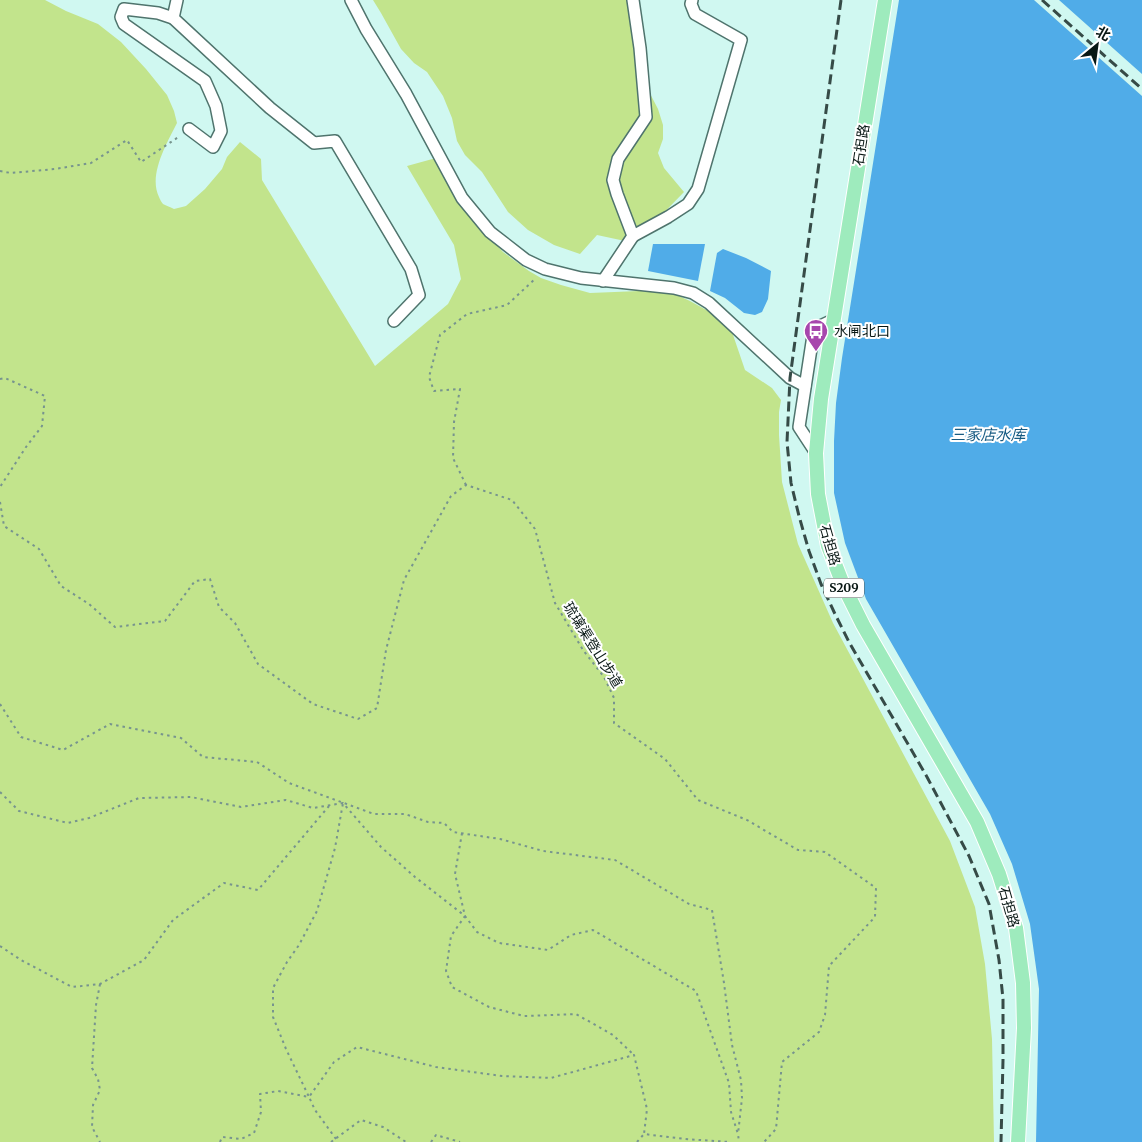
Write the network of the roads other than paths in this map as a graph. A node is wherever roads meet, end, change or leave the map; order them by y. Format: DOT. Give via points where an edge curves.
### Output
graph roads {
  1 [pos="177,0"];
  2 [pos="351,0"];
  3 [pos="633,0"];
  4 [pos="692,0"];
  5 [pos="885,0"];
  6 [pos="173,18"];
  7 [pos="189,129"];
  8 [pos="633,236"];
  9 [pos="603,281"];
  10 [pos="834,320"];
  11 [pos="394,321"];
  12 [pos="805,386"];
  13 [pos="816,453"];
  14 [pos="1018,1142"];
  1 -- 6 [label="street"];
  2 -- 9 [label="street" via="462,198 490,232 526,260 545,269"];
  3 -- 8 [label="street" via="646,117 618,159 613,180"];
  4 -- 8 [label="street" via="695,14 740,40 698,189 688,204"];
  5 -- 10 [label="main road, 石担路 / S209"];
  6 -- 7 [label="street" via="124,9 121,17 124,24 205,82 216,106 221,131 214,147"];
  6 -- 11 [label="street" via="270,108 314,143 336,141 411,269 419,296"];
  8 -- 9 [label="street"];
  9 -- 12 [label="street" via="693,293 709,303 790,378"];
  10 -- 12 [label="street" via="814,330"];
  10 -- 13 [label="main road, 石担路 / S209"];
  12 -- 13 [label="street" via="799,427"];
  13 -- 14 [label="main road, 石担路 / S209" via="818,494 828,546 844,588 977,822 999,874 1016,928 1023,983 1024,1028"];
}
